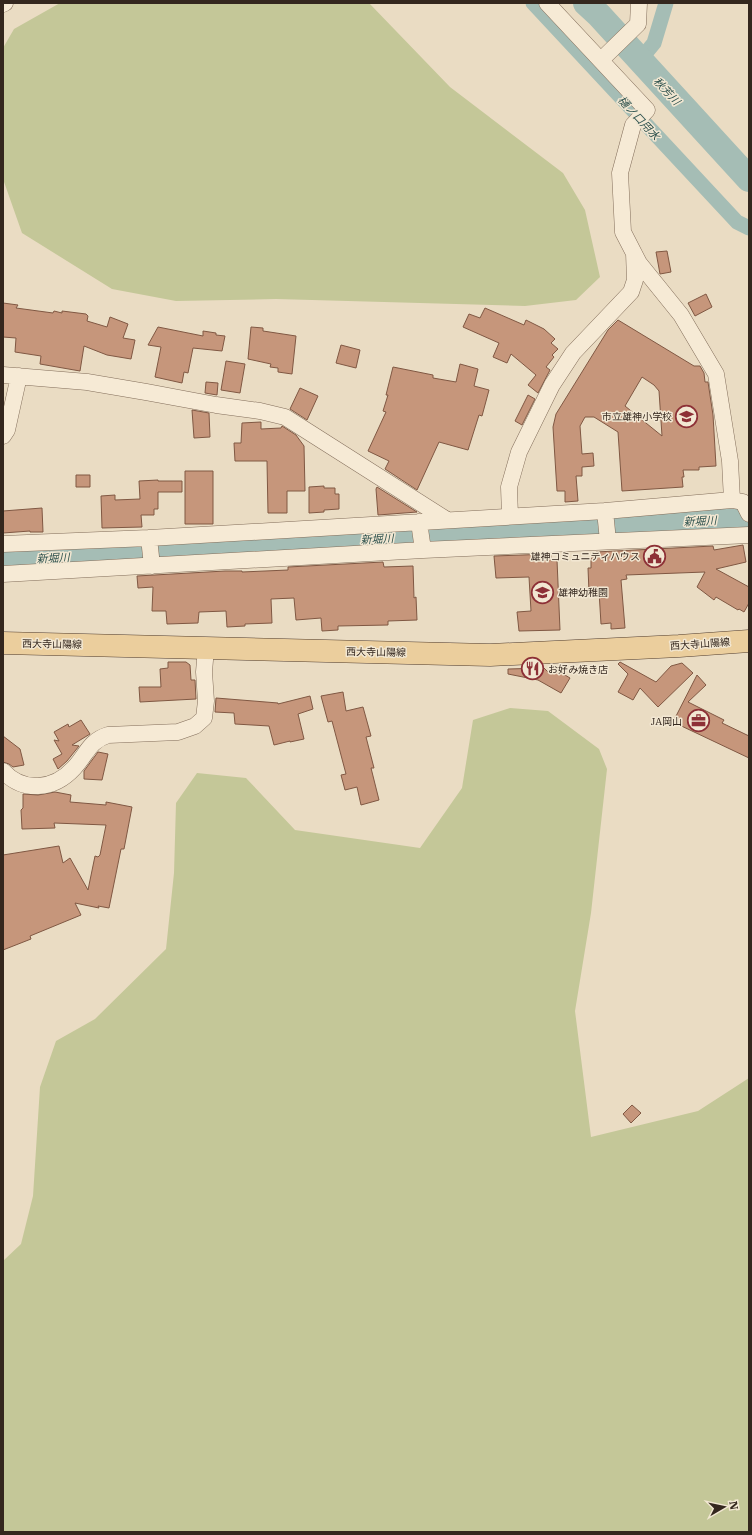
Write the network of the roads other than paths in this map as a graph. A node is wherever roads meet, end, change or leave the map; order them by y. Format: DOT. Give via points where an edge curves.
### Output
graph roads {
  1 [pos="547,3"];
  2 [pos="639,3"];
  3 [pos="600,60"];
  4 [pos="634,251"];
  5 [pos="11,376"];
  6 [pos="3,436"];
  7 [pos="741,505"];
  8 [pos="605,514"];
  9 [pos="510,516"];
  10 [pos="447,520"];
  11 [pos="420,525"];
  12 [pos="749,535"];
  13 [pos="608,538"];
  14 [pos="149,541"];
  15 [pos="3,544"];
  16 [pos="422,547"];
  17 [pos="151,564"];
  18 [pos="3,574"];
  19 [pos="749,641"];
  20 [pos="3,643"];
  21 [pos="206,648"];
  22 [pos="3,770"];
  1 -- 3 [label="street"];
  2 -- 3 [label="street" via="638,24"];
  3 -- 4 [label="street" via="647,110 633,125 620,174 624,232"];
  4 -- 7 [label="street" via="639,263 681,315 716,374 730,461"];
  4 -- 9 [label="street" via="634,280 631,292 573,353 552,385 519,452 509,487"];
  5 -- 6 [label="street" via="7,430"];
  5 -- 10 [label="street" via="109,386 285,417"];
  7 -- 8 [label="street"];
  8 -- 9 [label="street"];
  8 -- 13 [label="street"];
  9 -- 10 [label="street"];
  10 -- 11 [label="street"];
  11 -- 14 [label="street"];
  11 -- 16 [label="street"];
  12 -- 13 [label="street"];
  13 -- 16 [label="street"];
  14 -- 15 [label="street"];
  14 -- 17 [label="street"];
  16 -- 17 [label="street"];
  17 -- 18 [label="street"];
  19 -- 21 [label="main road, 西大寺山陽線" via="490,655"];
  20 -- 21 [label="main road, 西大寺山陽線"];
  21 -- 22 [label="street" via="204,718 195,726 178,732 108,735 98,738 73,769 56,781 42,786 30,787 18,782"];
}
